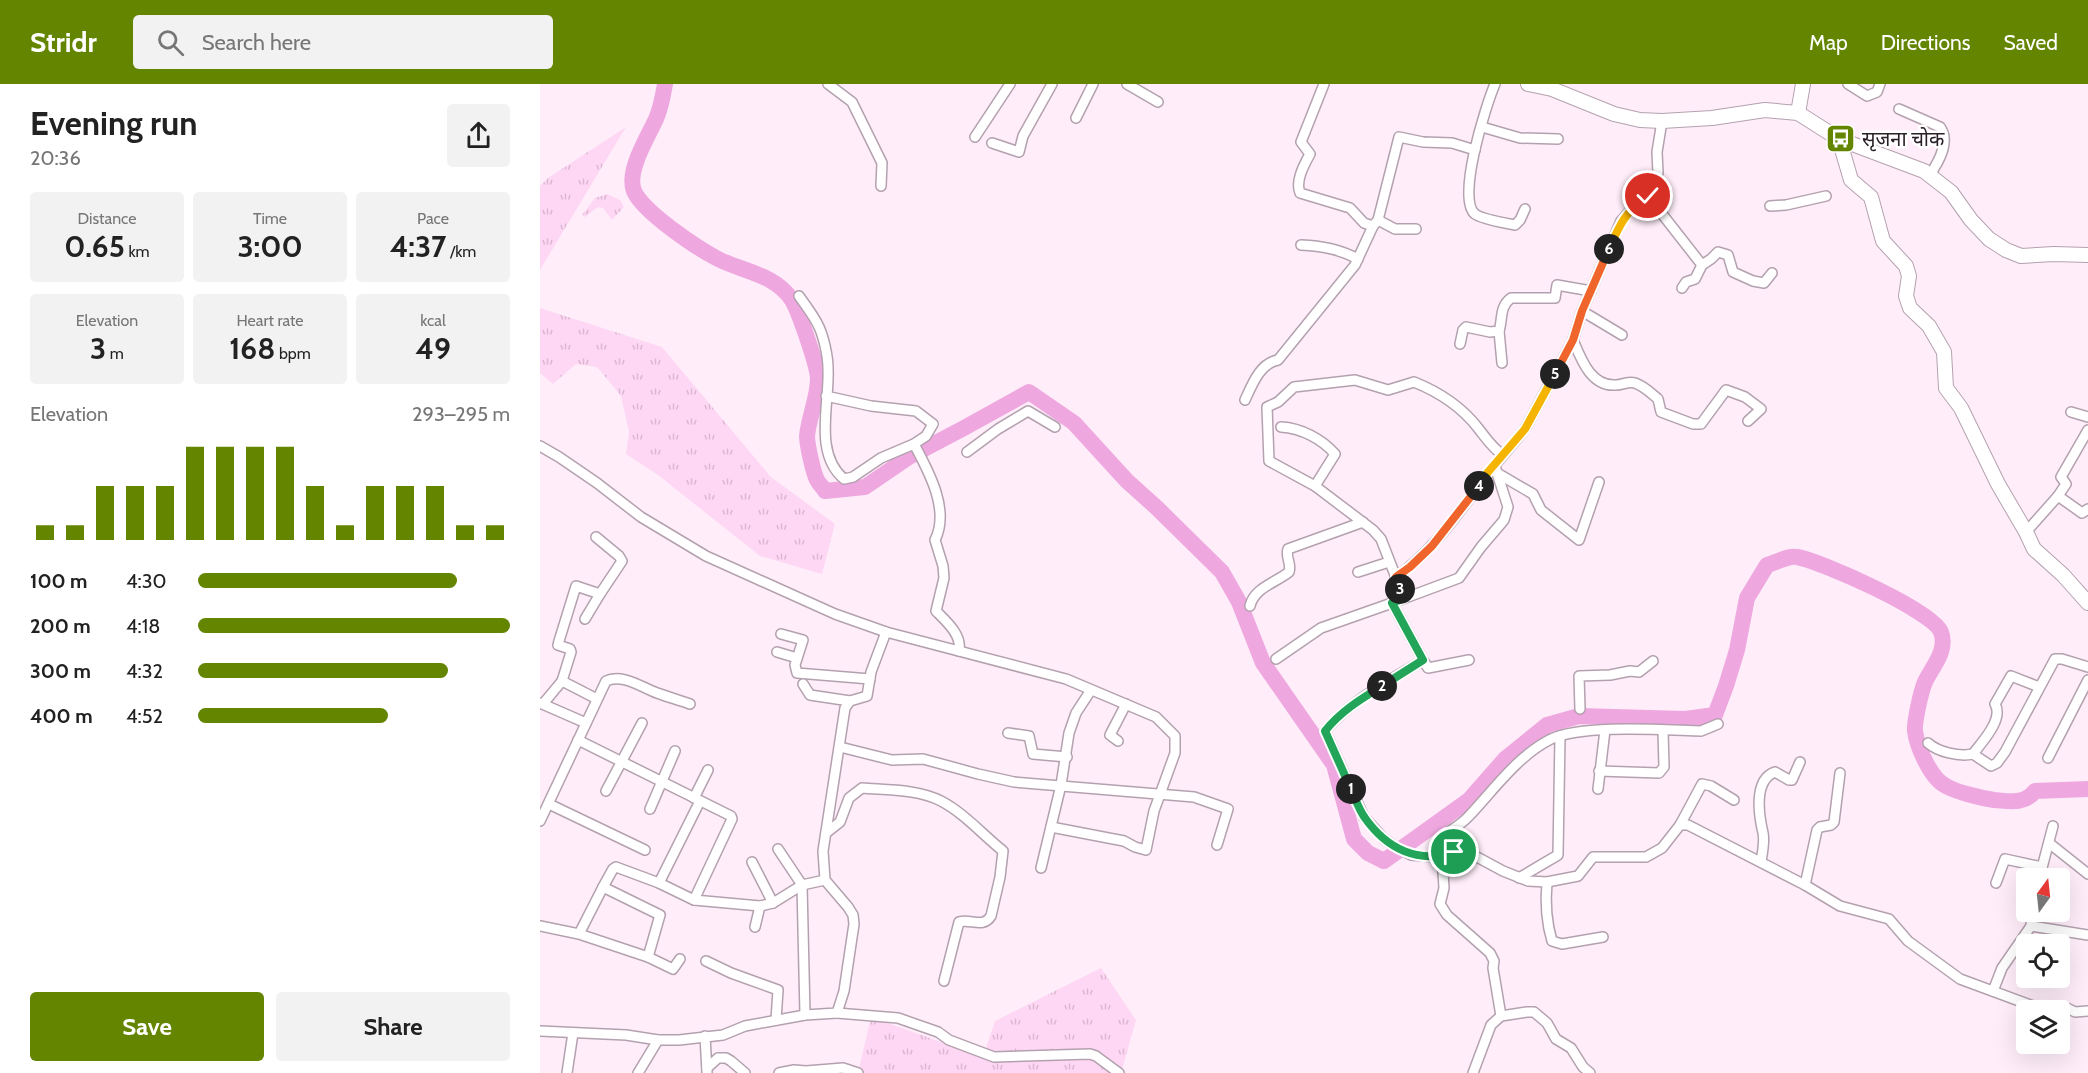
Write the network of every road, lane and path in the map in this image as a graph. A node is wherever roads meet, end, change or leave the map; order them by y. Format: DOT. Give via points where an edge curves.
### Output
graph roads {
  1 [pos="828,84"];
  2 [pos="1010,84"];
  3 [pos="1052,84"];
  4 [pos="1093,84"];
  5 [pos="1127,84"];
  6 [pos="1324,84"];
  7 [pos="1495,84"];
  8 [pos="1528,84"];
  9 [pos="1803,84"];
  10 [pos="1848,84"];
  11 [pos="1880,84"];
  12 [pos="1158,102"];
  13 [pos="1899,109"];
  14 [pos="1798,113"];
  15 [pos="1076,118"];
  16 [pos="1662,121"];
  17 [pos="1482,127"];
  18 [pos="975,137"];
  19 [pos="1558,139"];
  20 [pos="1839,139"];
  21 [pos="992,143"];
  22 [pos="1475,150"];
  23 [pos="1929,176"];
  24 [pos="881,186"];
  25 [pos="1648,196"];
  26 [pos="1826,196"];
  27 [pos="1770,206"];
  28 [pos="1525,208"];
  29 [pos="1375,223"];
  30 [pos="1416,229"];
  31 [pos="1301,245"];
  32 [pos="2088,255"];
  33 [pos="1358,259"];
  34 [pos="1702,265"];
  35 [pos="1772,273"];
  36 [pos="1682,288"];
  37 [pos="1591,291"];
  38 [pos="799,296"];
  39 [pos="1582,311"];
  40 [pos="1499,331"];
  41 [pos="1622,335"];
  42 [pos="1573,340"];
  43 [pos="1460,344"];
  44 [pos="1502,363"];
  45 [pos="826,396"];
  46 [pos="1245,400"];
  47 [pos="2071,412"];
  48 [pos="2088,417"];
  49 [pos="1748,421"];
  50 [pos="1055,427"];
  51 [pos="1281,427"];
  52 [pos="2088,430"];
  53 [pos="914,444"];
  54 [pos="540,446"];
  55 [pos="967,452"];
  56 [pos="1503,455"];
  57 [pos="1496,469"];
  58 [pos="1599,482"];
  59 [pos="1315,486"];
  60 [pos="2058,496"];
  61 [pos="2088,509"];
  62 [pos="1363,522"];
  63 [pos="2026,532"];
  64 [pos="596,537"];
  65 [pos="1389,562"];
  66 [pos="1358,572"];
  67 [pos="1396,577"];
  68 [pos="600,594"];
  69 [pos="1404,598"];
  70 [pos="1392,603"];
  71 [pos="2088,603"];
  72 [pos="1250,606"];
  73 [pos="585,619"];
  74 [pos="886,632"];
  75 [pos="781,634"];
  76 [pos="959,651"];
  77 [pos="777,652"];
  78 [pos="797,658"];
  79 [pos="1276,659"];
  80 [pos="1423,660"];
  81 [pos="1469,660"];
  82 [pos="1653,661"];
  83 [pos="2088,667"];
  84 [pos="870,680"];
  85 [pos="2088,680"];
  86 [pos="562,681"];
  87 [pos="802,684"];
  88 [pos="2039,687"];
  89 [pos="1091,690"];
  90 [pos="597,699"];
  91 [pos="850,700"];
  92 [pos="541,703"];
  93 [pos="690,704"];
  94 [pos="1126,704"];
  95 [pos="1580,709"];
  96 [pos="586,723"];
  97 [pos="642,723"];
  98 [pos="1718,724"];
  99 [pos="1605,730"];
  100 [pos="1663,730"];
  101 [pos="1008,733"];
  102 [pos="1560,736"];
  103 [pos="578,740"];
  104 [pos="1118,741"];
  105 [pos="1928,743"];
  106 [pos="840,747"];
  107 [pos="675,752"];
  108 [pos="1973,754"];
  109 [pos="1067,757"];
  110 [pos="2048,758"];
  111 [pos="622,762"];
  112 [pos="1800,762"];
  113 [pos="708,770"];
  114 [pos="1599,771"];
  115 [pos="1840,773"];
  116 [pos="663,783"];
  117 [pos="1061,785"];
  118 [pos="1598,789"];
  119 [pos="606,791"];
  120 [pos="1160,795"];
  121 [pos="697,800"];
  122 [pos="1734,800"];
  123 [pos="549,804"];
  124 [pos="650,809"];
  125 [pos="540,821"];
  126 [pos="1680,825"];
  127 [pos="2053,826"];
  128 [pos="1051,827"];
  129 [pos="826,833"];
  130 [pos="2049,843"];
  131 [pos="1217,845"];
  132 [pos="778,849"];
  133 [pos="645,850"];
  134 [pos="1439,857"];
  135 [pos="752,862"];
  136 [pos="1761,862"];
  137 [pos="2042,867"];
  138 [pos="1041,868"];
  139 [pos="2088,874"];
  140 [pos="1519,878"];
  141 [pos="825,880"];
  142 [pos="1547,882"];
  143 [pos="660,883"];
  144 [pos="1996,883"];
  145 [pos="802,885"];
  146 [pos="1805,885"];
  147 [pos="603,887"];
  148 [pos="694,900"];
  149 [pos="773,903"];
  150 [pos="760,906"];
  151 [pos="2031,922"];
  152 [pos="541,926"];
  153 [pos="2031,926"];
  154 [pos="755,927"];
  155 [pos="579,934"];
  156 [pos="2088,935"];
  157 [pos="540,937"];
  158 [pos="1603,938"];
  159 [pos="648,957"];
  160 [pos="680,958"];
  161 [pos="706,961"];
  162 [pos="944,981"];
  163 [pos="1993,991"];
  164 [pos="2088,1011"];
  165 [pos="837,1013"];
  166 [pos="805,1015"];
  167 [pos="1501,1016"];
  168 [pos="776,1020"];
  169 [pos="540,1031"];
  170 [pos="573,1033"];
  171 [pos="705,1036"];
  172 [pos="658,1040"];
  173 [pos="707,1071"];
  174 [pos="567,1073"];
  175 [pos="638,1073"];
  176 [pos="746,1073"];
  177 [pos="779,1073"];
  178 [pos="858,1073"];
  179 [pos="1119,1073"];
  180 [pos="1473,1073"];
  181 [pos="1590,1073"];
  1 -- 24 [label="street" via="852,102 882,163"];
  2 -- 18 [label="street"];
  3 -- 21 [label="street" via="1023,136 1019,152"];
  4 -- 15 [label="street"];
  5 -- 12 [label="street"];
  6 -- 29 [label="street" via="1301,142 1310,154 1297,187 1300,193 1350,208 1364,222"];
  7 -- 17 [label="street" via="1485,106"];
  8 -- 16 [label="street" via="1626,117"];
  9 -- 14 [label="street"];
  10 -- 11 [label="street" via="1867,96 1877,93"];
  13 -- 23 [label="street" via="1944,132 1939,162"];
  14 -- 16 [label="street" via="1765,110"];
  14 -- 20 [label="street"];
  16 -- 25 [label="street" via="1658,172"];
  17 -- 19 [label="street" via="1520,138"];
  17 -- 22 [label="street"];
  20 -- 23 [label="street"];
  20 -- 63 [label="street" via="1851,180 1871,197 1883,241 1906,266 1910,308 1929,326 1944,352 1946,388 1961,408"];
  22 -- 28 [label="street" via="1468,191 1469,207 1475,215 1515,225"];
  22 -- 29 [label="street" via="1452,143 1399,137"];
  23 -- 32 [label="street" via="1951,192 1989,239 2006,250 2021,256"];
  25 -- 34 [label="street"];
  25 -- 37 [label="street" via="1621,221"];
  26 -- 27 [label="street"];
  29 -- 30 [label="street" via="1395,229"];
  29 -- 33 [label="street"];
  31 -- 33 [label="street" via="1323,246"];
  33 -- 46 [label="street" via="1278,360 1260,372"];
  34 -- 35 [label="street" via="1718,252 1728,255 1733,272 1753,281 1764,283"];
  34 -- 36 [label="street" via="1695,279"];
  37 -- 39 [label="street"];
  37 -- 40 [label="street" via="1557,285 1555,298 1511,298 1501,313"];
  38 -- 45 [label="street" via="820,328 828,368"];
  39 -- 41 [label="street"];
  39 -- 42 [label="street"];
  40 -- 43 [label="street" via="1466,327"];
  40 -- 44 [label="street"];
  42 -- 49 [label="street" via="1586,369 1597,380 1615,386 1632,381 1658,399 1661,412 1701,424 1726,390 1761,409"];
  42 -- 56 [label="street" via="1525,429"];
  45 -- 53 [label="street" via="916,411 933,424 926,436"];
  45 -- 53 [label="street" via="828,455 835,471 844,479"];
  47 -- 48 [label="street"];
  50 -- 55 [label="street" via="1028,411"];
  51 -- 59 [label="street" via="1305,432 1335,454"];
  52 -- 60 [label="street" via="2061,477 2066,484"];
  53 -- 76 [label="street" via="936,488 940,529 934,540 944,578 936,611 954,630"];
  54 -- 74 [label="street" via="641,517 706,556 834,614"];
  56 -- 57 [label="street"];
  56 -- 59 [label="street" via="1453,402 1414,382 1388,390 1355,380 1294,387 1278,402 1267,406 1268,459"];
  57 -- 58 [label="street" via="1533,494 1540,510 1579,540"];
  57 -- 67 [label="street" via="1432,546"];
  57 -- 69 [label="street" via="1508,507 1504,520 1460,578"];
  59 -- 62 [label="street"];
  60 -- 61 [label="street" via="2082,513"];
  60 -- 63 [label="street"];
  62 -- 65 [label="street" via="1381,539"];
  62 -- 72 [label="street" via="1288,549 1289,572 1257,592"];
  63 -- 71 [label="street" via="2034,549"];
  64 -- 68 [label="street" via="622,561"];
  65 -- 66 [label="street"];
  65 -- 67 [label="street"];
  67 -- 69 [label="street"];
  68 -- 73 [label="street"];
  68 -- 86 [label="street" via="576,586 558,641 558,645 571,652"];
  69 -- 70 [label="street"];
  70 -- 79 [label="street" via="1321,628"];
  70 -- 80 [label="street"];
  74 -- 76 [label="street"];
  74 -- 84 [label="street"];
  75 -- 78 [label="street" via="803,640"];
  76 -- 89 [label="street" via="1066,679"];
  77 -- 78 [label="street"];
  78 -- 84 [label="street" via="796,673"];
  80 -- 81 [label="street" via="1428,668"];
  80 -- 134 [label="street" via="1358,700 1325,731 1364,817 1384,839 1411,855"];
  82 -- 95 [label="street" via="1639,672 1579,676"];
  83 -- 88 [label="street" via="2055,659"];
  84 -- 91 [label="street" via="867,696"];
  85 -- 110 [label="street"];
  86 -- 90 [label="street"];
  86 -- 92 [label="street"];
  87 -- 91 [label="street" via="810,695"];
  88 -- 108 [label="street" via="1997,763 1991,766"];
  88 -- 108 [label="street" via="2011,676 1995,704 1998,716"];
  89 -- 94 [label="street"];
  89 -- 109 [label="street" via="1076,712"];
  90 -- 93 [label="street" via="611,679 636,683"];
  90 -- 96 [label="street"];
  91 -- 106 [label="street" via="840,729"];
  92 -- 96 [label="street"];
  94 -- 104 [label="street" via="1110,733"];
  94 -- 120 [label="street" via="1156,717 1175,736 1175,753"];
  96 -- 103 [label="street"];
  97 -- 111 [label="street"];
  98 -- 100 [label="street" via="1701,731"];
  99 -- 100 [label="street"];
  99 -- 102 [label="street"];
  99 -- 114 [label="street"];
  100 -- 114 [label="street" via="1664,767 1659,773"];
  101 -- 109 [label="street" via="1029,736 1033,754"];
  102 -- 134 [label="street" via="1504,776 1463,823 1439,840 1435,848"];
  102 -- 140 [label="street" via="1558,855"];
  103 -- 111 [label="street"];
  103 -- 123 [label="street"];
  105 -- 108 [label="street" via="1935,749"];
  106 -- 117 [label="street" via="892,760 923,759 1014,782"];
  106 -- 129 [label="street"];
  107 -- 116 [label="street"];
  109 -- 117 [label="street"];
  111 -- 116 [label="street"];
  111 -- 119 [label="street"];
  112 -- 136 [label="street" via="1792,780 1775,772 1764,782 1758,804 1763,834"];
  113 -- 121 [label="street"];
  114 -- 118 [label="street"];
  115 -- 146 [label="street" via="1833,822 1817,830"];
  116 -- 121 [label="street"];
  116 -- 124 [label="street"];
  117 -- 120 [label="street"];
  117 -- 128 [label="street"];
  120 -- 128 [label="street" via="1146,850 1124,841"];
  120 -- 131 [label="street" via="1194,797 1227,809"];
  121 -- 143 [label="street"];
  121 -- 148 [label="street" via="732,819"];
  122 -- 126 [label="street" via="1702,784"];
  123 -- 125 [label="street"];
  123 -- 133 [label="street"];
  126 -- 136 [label="street" via="1693,826"];
  126 -- 142 [label="street" via="1662,848 1646,857 1593,857 1578,876"];
  127 -- 130 [label="street"];
  128 -- 138 [label="street"];
  129 -- 141 [label="street"];
  129 -- 162 [label="street" via="840,822 849,798 862,788 889,790 939,799 1003,851 991,916 983,923 959,922"];
  130 -- 137 [label="street"];
  130 -- 139 [label="street"];
  132 -- 145 [label="street"];
  134 -- 140 [label="street" via="1454,852 1477,857"];
  134 -- 167 [label="street" via="1444,888 1440,904 1490,953"];
  135 -- 149 [label="street"];
  136 -- 146 [label="street"];
  137 -- 144 [label="street" via="2005,859"];
  140 -- 142 [label="street"];
  141 -- 145 [label="street"];
  141 -- 165 [label="street" via="848,907 854,924"];
  142 -- 158 [label="street" via="1545,907 1552,941 1562,945"];
  143 -- 147 [label="street" via="616,867"];
  143 -- 148 [label="street"];
  145 -- 149 [label="street"];
  145 -- 166 [label="street"];
  146 -- 163 [label="street" via="1840,906 1889,919 1908,942 1954,976"];
  147 -- 155 [label="street"];
  147 -- 159 [label="street" via="660,915"];
  148 -- 150 [label="street"];
  149 -- 150 [label="street"];
  150 -- 154 [label="street"];
  151 -- 153 [label="street"];
  152 -- 155 [label="street"];
  152 -- 157 [label="street"];
  153 -- 156 [label="street"];
  153 -- 163 [label="street" via="2002,968"];
  155 -- 159 [label="street"];
  159 -- 160 [label="street" via="673,969"];
  161 -- 168 [label="street" via="776,988"];
  163 -- 164 [label="street" via="2033,1006"];
  165 -- 166 [label="street"];
  165 -- 179 [label="street" via="898,1018 994,1057 1090,1054"];
  166 -- 168 [label="street"];
  167 -- 180 [label="street" via="1488,1030"];
  167 -- 181 [label="street" via="1534,1012"];
  168 -- 171 [label="street"];
  169 -- 170 [label="street"];
  170 -- 172 [label="street"];
  170 -- 174 [label="street"];
  171 -- 172 [label="street"];
  171 -- 173 [label="street"];
  172 -- 175 [label="street"];
  173 -- 176 [label="street" via="718,1058 726,1058"];
  177 -- 178 [label="street" via="843,1068"];
}
